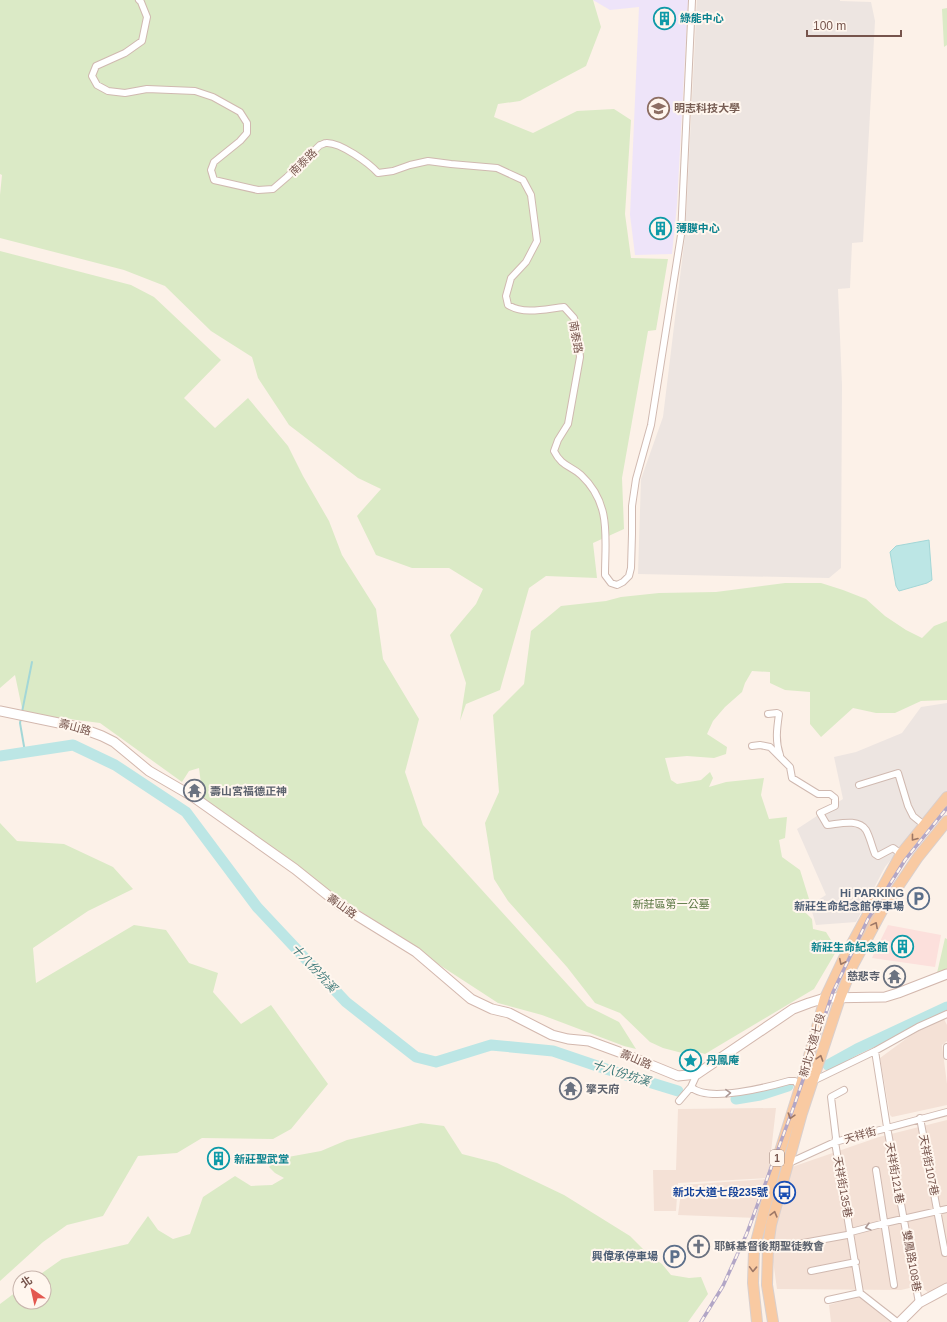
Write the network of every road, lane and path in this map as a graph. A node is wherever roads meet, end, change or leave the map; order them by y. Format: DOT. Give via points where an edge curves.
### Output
graph roads {
  1 [pos="139,0"];
  2 [pos="692,0"];
  3 [pos="0,711"];
  4 [pos="768,714"];
  5 [pos="752,746"];
  6 [pos="781,758"];
  7 [pos="859,785"];
  8 [pos="947,796"];
  9 [pos="947,821"];
  10 [pos="924,825"];
  11 [pos="901,854"];
  12 [pos="947,974"];
  13 [pos="825,998"];
  14 [pos="840,998"];
  15 [pos="947,1015"];
  16 [pos="947,1047"];
  17 [pos="875,1051"];
  18 [pos="947,1056"];
  19 [pos="697,1074"];
  20 [pos="812,1082"];
  21 [pos="691,1087"];
  22 [pos="799,1089"];
  23 [pos="844,1090"];
  24 [pos="679,1101"];
  25 [pos="947,1112"];
  26 [pos="920,1118"];
  27 [pos="887,1127"];
  28 [pos="835,1142"];
  29 [pos="789,1163"];
  30 [pos="776,1164"];
  31 [pos="876,1170"];
  32 [pos="947,1209"];
  33 [pos="938,1212"];
  34 [pos="904,1219"];
  35 [pos="885,1223"];
  36 [pos="851,1232"];
  37 [pos="803,1242"];
  38 [pos="945,1253"];
  39 [pos="856,1262"];
  40 [pos="811,1271"];
  41 [pos="894,1285"];
  42 [pos="947,1288"];
  43 [pos="860,1293"];
  44 [pos="828,1300"];
  45 [pos="919,1303"];
  46 [pos="757,1322"];
  47 [pos="773,1322"];
  48 [pos="897,1322"];
  49 [pos="900,1322"];
  1 -- 2 [label="street, 南泰路" via="147,17 142,41 125,53 96,66 92,76 97,85 108,91 195,91 213,97 240,112 247,123 247,133 214,162 211,170 214,180 258,190 273,189 320,145 326,143 349,150 378,173 428,161 497,168 523,180 531,195 537,240 526,262 511,278 506,296 508,305 528,311 564,307 574,318 580,357 568,424 554,451 558,459 580,474 601,504 605,518 605,575 611,583 617,584 624,582 631,568 632,506 636,479 651,425 682,235"];
  3 -- 19 [label="street, 壽山路" via="78,727 114,742 149,771 217,813 340,905 427,960 476,1002 508,1013 552,1035 589,1041 674,1075"];
  4 -- 6 [label="street" via="779,714 776,734"];
  5 -- 6 [label="street" via="770,747"];
  6 -- 11 [label="street" via="790,767 792,778 818,794 830,794 835,798 835,806 820,813 827,825 860,825 866,830 875,854 878,856 893,848"];
  7 -- 10 [label="street" via="898,773 908,806"];
  8 -- 10 [label="main road, 新北大道七段 / 1"];
  14 -- 9 [label="main road, 新北大道七段 / 1, one-way" via="852,967 883,910 918,857"];
  10 -- 11 [label="main road, 新北大道七段 / 1, one-way"];
  11 -- 13 [label="main road, 新北大道七段 / 1, one-way"];
  12 -- 14 [label="street" via="898,994"];
  13 -- 14 [label="street"];
  13 -- 19 [label="street" via="793,1010"];
  13 -- 22 [label="main road, 新北大道七段 / 1"];
  20 -- 14 [label="main road, 新北大道七段 / 1, one-way"];
  15 -- 17 [label="street" via="918,1027"];
  16 -- 18 [label="street"];
  17 -- 20 [label="street"];
  17 -- 27 [label="street, 天祥街121巷"];
  19 -- 21 [label="street"];
  20 -- 29 [label="main road, 新北大道七段 / 1"];
  21 -- 22 [label="street, one-way" via="701,1093 734,1093 794,1081"];
  21 -- 24 [label="street"];
  22 -- 30 [label="main road, 新北大道七段 / 1, one-way"];
  23 -- 28 [label="street, 天祥街135巷" via="831,1097"];
  25 -- 26 [label="street, 天祥街"];
  26 -- 27 [label="street, 天祥街"];
  26 -- 33 [label="street, 天祥街107巷"];
  27 -- 28 [label="street, 天祥街"];
  27 -- 34 [label="street, 天祥街121巷"];
  28 -- 29 [label="street, 天祥街"];
  28 -- 36 [label="street, 天祥街135巷"];
  29 -- 30 [label="street, 天祥街"];
  47 -- 29 [label="main road, 新北大道七段 / 1, one-way" via="767,1284 768,1246 771,1225"];
  30 -- 46 [label="main road, 新北大道七段 / 1, one-way" via="754,1250 753,1283"];
  31 -- 35 [label="street"];
  32 -- 33 [label="street"];
  33 -- 34 [label="street"];
  33 -- 38 [label="street, 天祥街107巷"];
  34 -- 35 [label="street"];
  34 -- 45 [label="street, 雙鳳路108巷"];
  35 -- 36 [label="street, one-way"];
  35 -- 41 [label="street"];
  36 -- 37 [label="street" via="847,1235"];
  36 -- 39 [label="street, 天祥街135巷"];
  39 -- 40 [label="street"];
  39 -- 43 [label="street, 天祥街135巷"];
  42 -- 45 [label="street"];
  43 -- 44 [label="street"];
  43 -- 48 [label="street"];
  45 -- 49 [label="street"];
}
